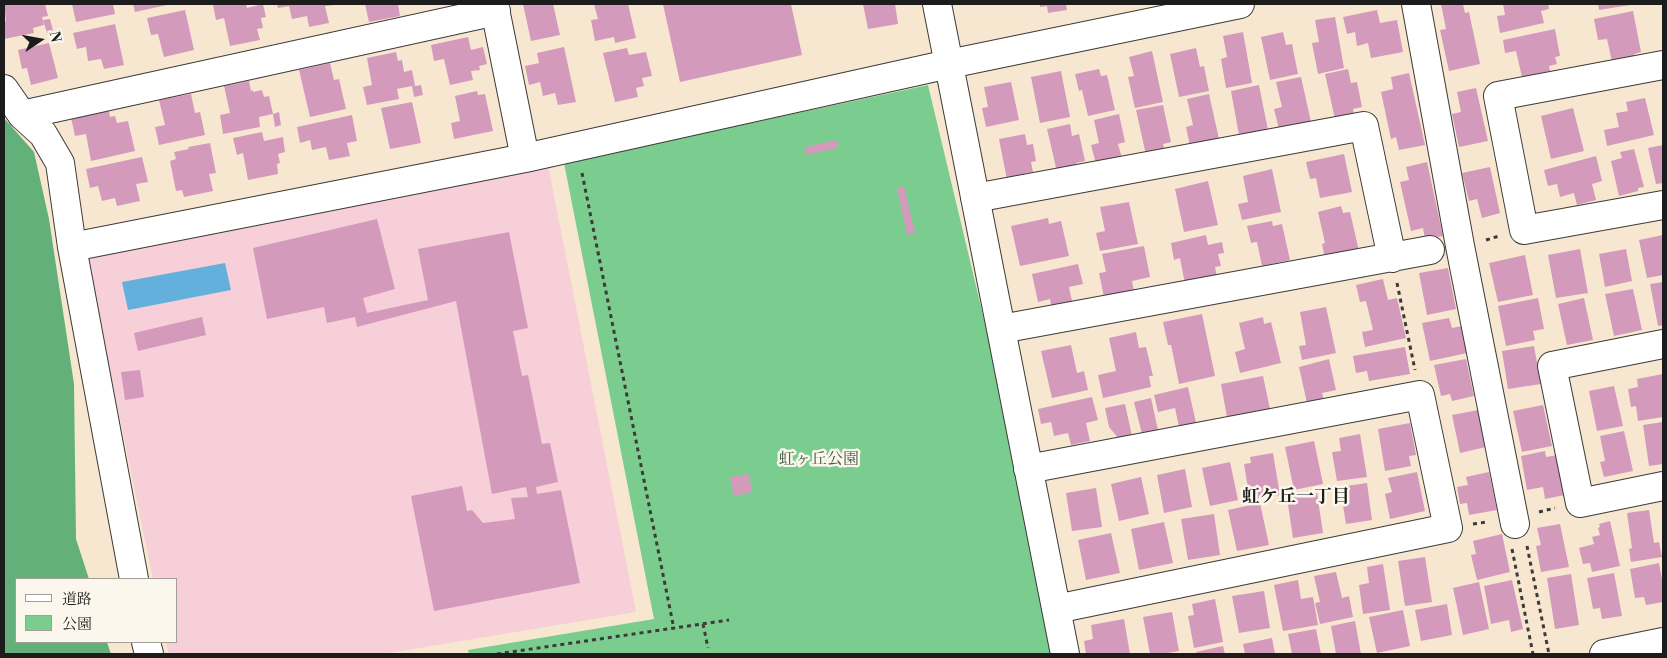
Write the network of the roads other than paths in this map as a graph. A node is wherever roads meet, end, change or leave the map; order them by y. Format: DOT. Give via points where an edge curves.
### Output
graph roads {
  1 [pos="936,4"];
  2 [pos="1240,4"];
  3 [pos="1416,4"];
  4 [pos="495,7"];
  5 [pos="949,64"];
  6 [pos="1663,65"];
  7 [pos="4,89"];
  8 [pos="22,115"];
  9 [pos="525,158"];
  10 [pos="975,198"];
  11 [pos="1663,205"];
  12 [pos="72,247"];
  13 [pos="1430,250"];
  14 [pos="1392,258"];
  15 [pos="1001,329"];
  16 [pos="1663,344"];
  17 [pos="1028,468"];
  18 [pos="1663,486"];
  19 [pos="1515,524"];
  20 [pos="134,578"];
  21 [pos="1056,609"];
  22 [pos="1663,642"];
  23 [pos="1065,654"];
  24 [pos="1604,654"];
  1 -- 5 [label="street"];
  2 -- 5 [label="street"];
  3 -- 19 [label="street"];
  4 -- 8 [label="street"];
  4 -- 9 [label="street"];
  5 -- 9 [label="street"];
  5 -- 10 [label="street"];
  6 -- 11 [label="street" via="1498,96 1524,230"];
  7 -- 8 [label="street"];
  8 -- 12 [label="street" via="43,134 60,163"];
  9 -- 12 [label="street"];
  10 -- 14 [label="street" via="1364,126"];
  10 -- 15 [label="street"];
  12 -- 20 [label="street"];
  13 -- 14 [label="street"];
  14 -- 15 [label="street"];
  15 -- 17 [label="street"];
  16 -- 18 [label="street" via="1552,366 1580,503"];
  17 -- 21 [label="street"];
  17 -- 21 [label="street" via="1420,395 1448,528"];
  21 -- 23 [label="street"];
  22 -- 24 [label="street"];
}
